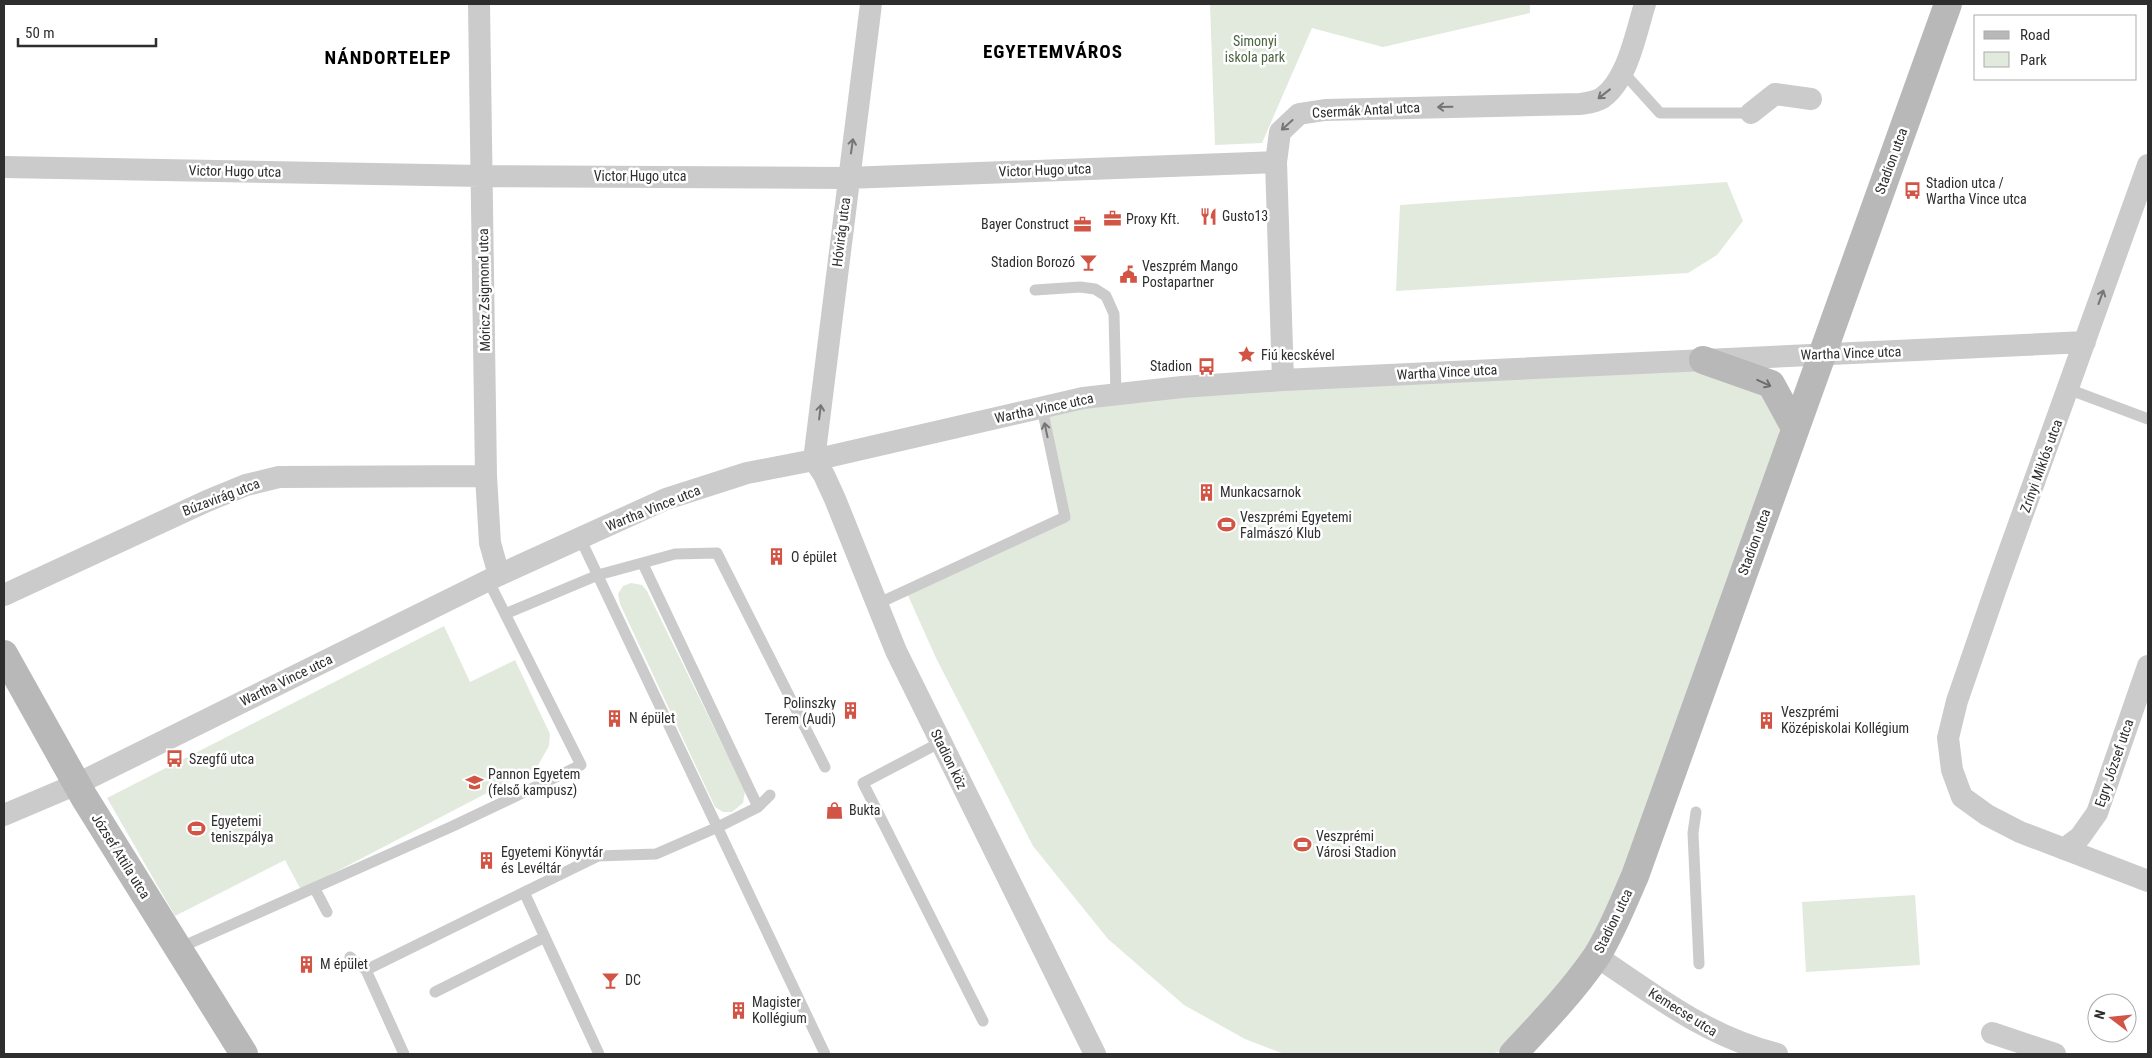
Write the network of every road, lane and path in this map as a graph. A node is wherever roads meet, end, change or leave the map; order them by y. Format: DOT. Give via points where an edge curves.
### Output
graph roads {
  1 [pos="479,4"];
  2 [pos="871,4"];
  3 [pos="1645,4"];
  4 [pos="1948,4"];
  5 [pos="1623,72"];
  6 [pos="1811,99"];
  7 [pos="1752,113"];
  8 [pos="1276,162"];
  9 [pos="2148,165"];
  10 [pos="4,167"];
  11 [pos="482,176"];
  12 [pos="848,178"];
  13 [pos="1035,290"];
  14 [pos="2085,342"];
  15 [pos="1821,356"];
  16 [pos="1702,360"];
  17 [pos="1283,380"];
  18 [pos="2068,389"];
  19 [pos="1116,395"];
  20 [pos="1042,408"];
  21 [pos="2148,419"];
  22 [pos="1795,428"];
  23 [pos="814,460"];
  24 [pos="486,476"];
  25 [pos="580,538"];
  26 [pos="643,564"];
  27 [pos="598,575"];
  28 [pos="494,577"];
  29 [pos="4,595"];
  30 [pos="879,603"];
  31 [pos="505,614"];
  32 [pos="4,654"];
  33 [pos="2148,666"];
  34 [pos="941,742"];
  35 [pos="825,767"];
  36 [pos="77,784"];
  37 [pos="770,795"];
  38 [pos="758,807"];
  39 [pos="1696,812"];
  40 [pos="4,815"];
  41 [pos="718,827"];
  42 [pos="2064,849"];
  43 [pos="2148,880"];
  44 [pos="315,889"];
  45 [pos="524,892"];
  46 [pos="327,912"];
  47 [pos="545,937"];
  48 [pos="179,948"];
  49 [pos="1596,956"];
  50 [pos="350,958"];
  51 [pos="1699,964"];
  52 [pos="366,970"];
  53 [pos="435,992"];
  54 [pos="983,1021"];
  55 [pos="1992,1033"];
  56 [pos="244,1054"];
  57 [pos="404,1054"];
  58 [pos="599,1054"];
  59 [pos="825,1054"];
  60 [pos="1095,1054"];
  61 [pos="1513,1054"];
  62 [pos="1777,1054"];
  63 [pos="2055,1054"];
  1 -- 11 [label="street, Móricz Zsigmond utca"];
  12 -- 2 [label="street, Hóvirág utca, one-way"];
  3 -- 5 [label="street, Csermák Antal utca"];
  4 -- 15 [label="street, Stadion utca"];
  5 -- 7 [label="lane" via="1660,113"];
  5 -- 8 [label="street, Csermák Antal utca, one-way" via="1615,86 1601,99 1580,104 1325,110 1299,114 1280,132"];
  6 -- 7 [label="street" via="1775,94"];
  8 -- 12 [label="street, Victor Hugo utca"];
  8 -- 17 [label="street, Csermák Antal utca"];
  14 -- 9 [label="street, Zrínyi Miklós utca, one-way"];
  10 -- 11 [label="street, Victor Hugo utca"];
  11 -- 12 [label="street, Victor Hugo utca"];
  11 -- 24 [label="street, Móricz Zsigmond utca"];
  23 -- 12 [label="street, Hóvirág utca, one-way"];
  13 -- 19 [label="lane" via="1095,288 1106,296 1114,314"];
  14 -- 15 [label="street, Wartha Vince utca"];
  14 -- 18 [label="street, Zrínyi Miklós utca"];
  15 -- 16 [label="street, Wartha Vince utca"];
  15 -- 22 [label="street, Stadion utca"];
  16 -- 17 [label="street, Wartha Vince utca"];
  16 -- 22 [label="street, one-way" via="1771,384"];
  17 -- 19 [label="street, Wartha Vince utca"];
  18 -- 21 [label="lane"];
  18 -- 42 [label="street, Zrínyi Miklós utca" via="1957,701 1948,738 1952,770 1962,797 2020,832"];
  19 -- 20 [label="street, Wartha Vince utca" via="1083,398"];
  20 -- 23 [label="street, Wartha Vince utca"];
  30 -- 20 [label="lane, one-way" via="1065,517"];
  22 -- 49 [label="street, Stadion utca" via="1635,876"];
  23 -- 25 [label="street, Wartha Vince utca" via="747,473 675,496"];
  23 -- 30 [label="street, Stadion köz" via="824,475"];
  24 -- 28 [label="street, Móricz Zsigmond utca"];
  24 -- 29 [label="street, Búzavirág utca" via="279,477 246,485"];
  25 -- 27 [label="lane"];
  25 -- 28 [label="street, Wartha Vince utca"];
  26 -- 27 [label="lane"];
  26 -- 35 [label="lane" via="675,554 717,553"];
  26 -- 38 [label="lane"];
  27 -- 31 [label="lane"];
  27 -- 41 [label="lane"];
  28 -- 31 [label="lane"];
  28 -- 36 [label="street, Wartha Vince utca"];
  30 -- 34 [label="street, Stadion köz" via="896,651"];
  31 -- 44 [label="lane" via="581,766"];
  32 -- 36 [label="street, József Attila utca"];
  33 -- 42 [label="street, Egry József utca" via="2096,814 2080,837"];
  34 -- 54 [label="lane" via="863,783"];
  34 -- 60 [label="street, Stadion köz"];
  36 -- 40 [label="street"];
  36 -- 48 [label="street, József Attila utca"];
  37 -- 38 [label="lane"];
  38 -- 41 [label="lane"];
  39 -- 51 [label="lane" via="1693,833"];
  41 -- 45 [label="lane" via="656,854 598,856"];
  41 -- 59 [label="lane"];
  42 -- 43 [label="street"];
  44 -- 46 [label="lane"];
  44 -- 48 [label="lane"];
  45 -- 47 [label="lane"];
  45 -- 52 [label="lane"];
  47 -- 53 [label="lane"];
  47 -- 58 [label="lane"];
  48 -- 56 [label="street, József Attila utca"];
  49 -- 61 [label="street, Stadion utca"];
  49 -- 62 [label="street, Kemecse utca" via="1717,1034 1748,1047"];
  50 -- 52 [label="lane"];
  52 -- 57 [label="lane"];
  55 -- 63 [label="street"];
}
